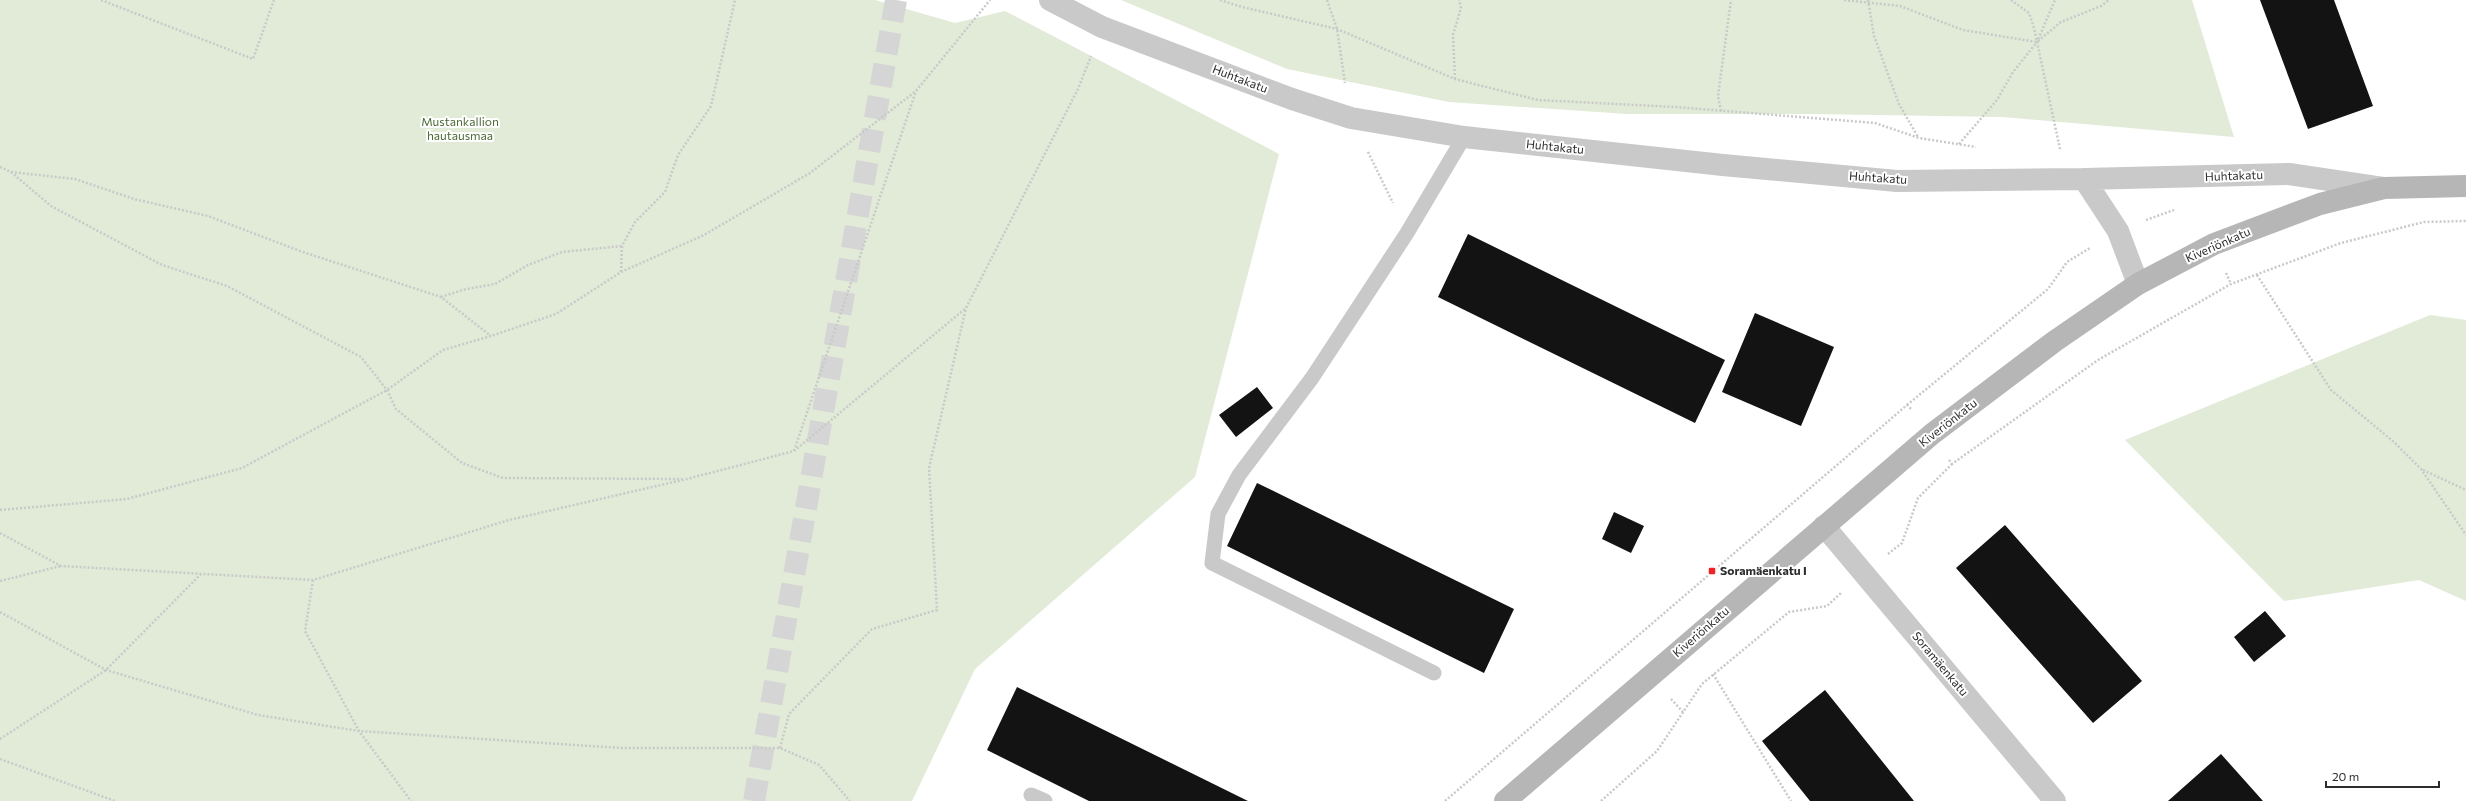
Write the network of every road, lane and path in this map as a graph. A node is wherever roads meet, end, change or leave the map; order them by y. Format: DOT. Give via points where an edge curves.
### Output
graph roads {
  1 [pos="101,0"];
  2 [pos="274,0"];
  3 [pos="735,0"];
  4 [pos="990,0"];
  5 [pos="1050,0"];
  6 [pos="1220,0"];
  7 [pos="1459,0"];
  8 [pos="1731,0"];
  9 [pos="1844,0"];
  10 [pos="1868,0"];
  11 [pos="2011,0"];
  12 [pos="2055,0"];
  13 [pos="2109,0"];
  14 [pos="1868,4"];
  15 [pos="1102,27"];
  16 [pos="2037,42"];
  17 [pos="1455,79"];
  18 [pos="916,91"];
  19 [pos="1721,111"];
  20 [pos="1464,137"];
  21 [pos="1919,138"];
  22 [pos="1959,144"];
  23 [pos="1981,148"];
  24 [pos="2061,154"];
  25 [pos="0,167"];
  26 [pos="11,172"];
  27 [pos="2084,179"];
  28 [pos="2466,186"];
  29 [pos="2384,188"];
  30 [pos="2180,207"];
  31 [pos="2118,231"];
  32 [pos="622,246"];
  33 [pos="621,272"];
  34 [pos="2257,275"];
  35 [pos="2138,284"];
  36 [pos="441,297"];
  37 [pos="966,308"];
  38 [pos="491,336"];
  39 [pos="386,390"];
  40 [pos="1908,405"];
  41 [pos="794,451"];
  42 [pos="1952,464"];
  43 [pos="2421,469"];
  44 [pos="687,479"];
  45 [pos="2466,490"];
  46 [pos="0,510"];
  47 [pos="1824,526"];
  48 [pos="0,533"];
  49 [pos="2466,535"];
  50 [pos="61,566"];
  51 [pos="1864,573"];
  52 [pos="201,574"];
  53 [pos="313,580"];
  54 [pos="0,581"];
  55 [pos="0,612"];
  56 [pos="106,670"];
  57 [pos="1434,673"];
  58 [pos="1713,674"];
  59 [pos="359,731"];
  60 [pos="0,739"];
  61 [pos="780,748"];
  62 [pos="0,760"];
  63 [pos="115,801"];
  64 [pos="411,801"];
  65 [pos="850,801"];
  66 [pos="1505,801"];
  67 [pos="1600,801"];
  68 [pos="1791,801"];
  69 [pos="2055,801"];
  1 -- 2 [label="path" via="253,59"];
  3 -- 32 [label="path" via="711,106 678,155 665,192 635,222"];
  4 -- 18 [label="path"];
  5 -- 15 [label="street, Huhtakatu"];
  6 -- 17 [label="path" via="1337,29"];
  7 -- 17 [label="path" via="1461,8 1453,35"];
  8 -- 19 [label="path" via="1718,96"];
  9 -- 14 [label="path"];
  10 -- 14 [label="path"];
  11 -- 16 [label="path" via="2029,13"];
  12 -- 16 [label="path"];
  13 -- 16 [label="path" via="2101,6 2061,22"];
  14 -- 16 [label="path" via="1900,6 1962,30"];
  14 -- 21 [label="path" via="1874,36 1899,104"];
  15 -- 20 [label="street, Huhtakatu" via="1292,99 1351,118"];
  15 -- 37 [label="path" via="1078,89"];
  16 -- 22 [label="path" via="2013,72 1997,100"];
  16 -- 24 [label="path"];
  17 -- 19 [label="path" via="1538,100"];
  18 -- 33 [label="path" via="810,173 704,235"];
  18 -- 41 [label="path"];
  19 -- 21 [label="path" via="1875,123"];
  20 -- 27 [label="street, Huhtakatu" via="1897,181"];
  20 -- 57 [label="lane" via="1407,233 1317,372 1239,475 1218,514 1212,563"];
  21 -- 22 [label="path"];
  22 -- 23 [label="path"];
  25 -- 26 [label="path"];
  26 -- 36 [label="path" via="75,179 134,199 208,216 300,251"];
  26 -- 39 [label="path" via="51,206 162,265 227,286 361,357"];
  27 -- 29 [label="street, Huhtakatu" via="2289,174"];
  27 -- 31 [label="street"];
  28 -- 29 [label="street, Kiveriönkatu"];
  29 -- 35 [label="street, Kiveriönkatu" via="2320,204 2214,244"];
  30 -- 31 [label="path"];
  31 -- 35 [label="street"];
  31 -- 40 [label="path" via="2067,262 2048,289"];
  32 -- 33 [label="path"];
  32 -- 36 [label="path" via="562,252 528,265 495,284"];
  33 -- 38 [label="path" via="556,314"];
  34 -- 43 [label="path" via="2331,390 2394,442"];
  35 -- 47 [label="street, Kiveriönkatu" via="2055,341 1932,434"];
  36 -- 38 [label="path"];
  37 -- 41 [label="path"];
  37 -- 61 [label="path" via="929,468 937,610 872,629 789,714"];
  38 -- 39 [label="path" via="442,350"];
  39 -- 44 [label="path" via="396,409 462,463 503,478"];
  39 -- 46 [label="path" via="242,468 128,499"];
  41 -- 44 [label="path"];
  42 -- 51 [label="path" via="1918,498 1902,543"];
  43 -- 45 [label="path"];
  43 -- 49 [label="path"];
  44 -- 53 [label="path" via="509,520"];
  47 -- 51 [label="street, Soramäenkatu"];
  47 -- 66 [label="street, Kiveriönkatu"];
  48 -- 50 [label="path"];
  50 -- 52 [label="path"];
  50 -- 54 [label="path"];
  51 -- 58 [label="path" via="1827,606 1789,612"];
  51 -- 69 [label="street, Soramäenkatu"];
  52 -- 53 [label="path"];
  52 -- 56 [label="path"];
  53 -- 59 [label="path" via="305,631"];
  55 -- 56 [label="path"];
  56 -- 59 [label="path" via="258,715"];
  56 -- 60 [label="path"];
  58 -- 67 [label="path" via="1702,684 1656,751"];
  58 -- 68 [label="path"];
  59 -- 61 [label="path" via="621,748"];
  59 -- 64 [label="path"];
  61 -- 65 [label="path" via="819,765"];
  62 -- 63 [label="path"];
}
